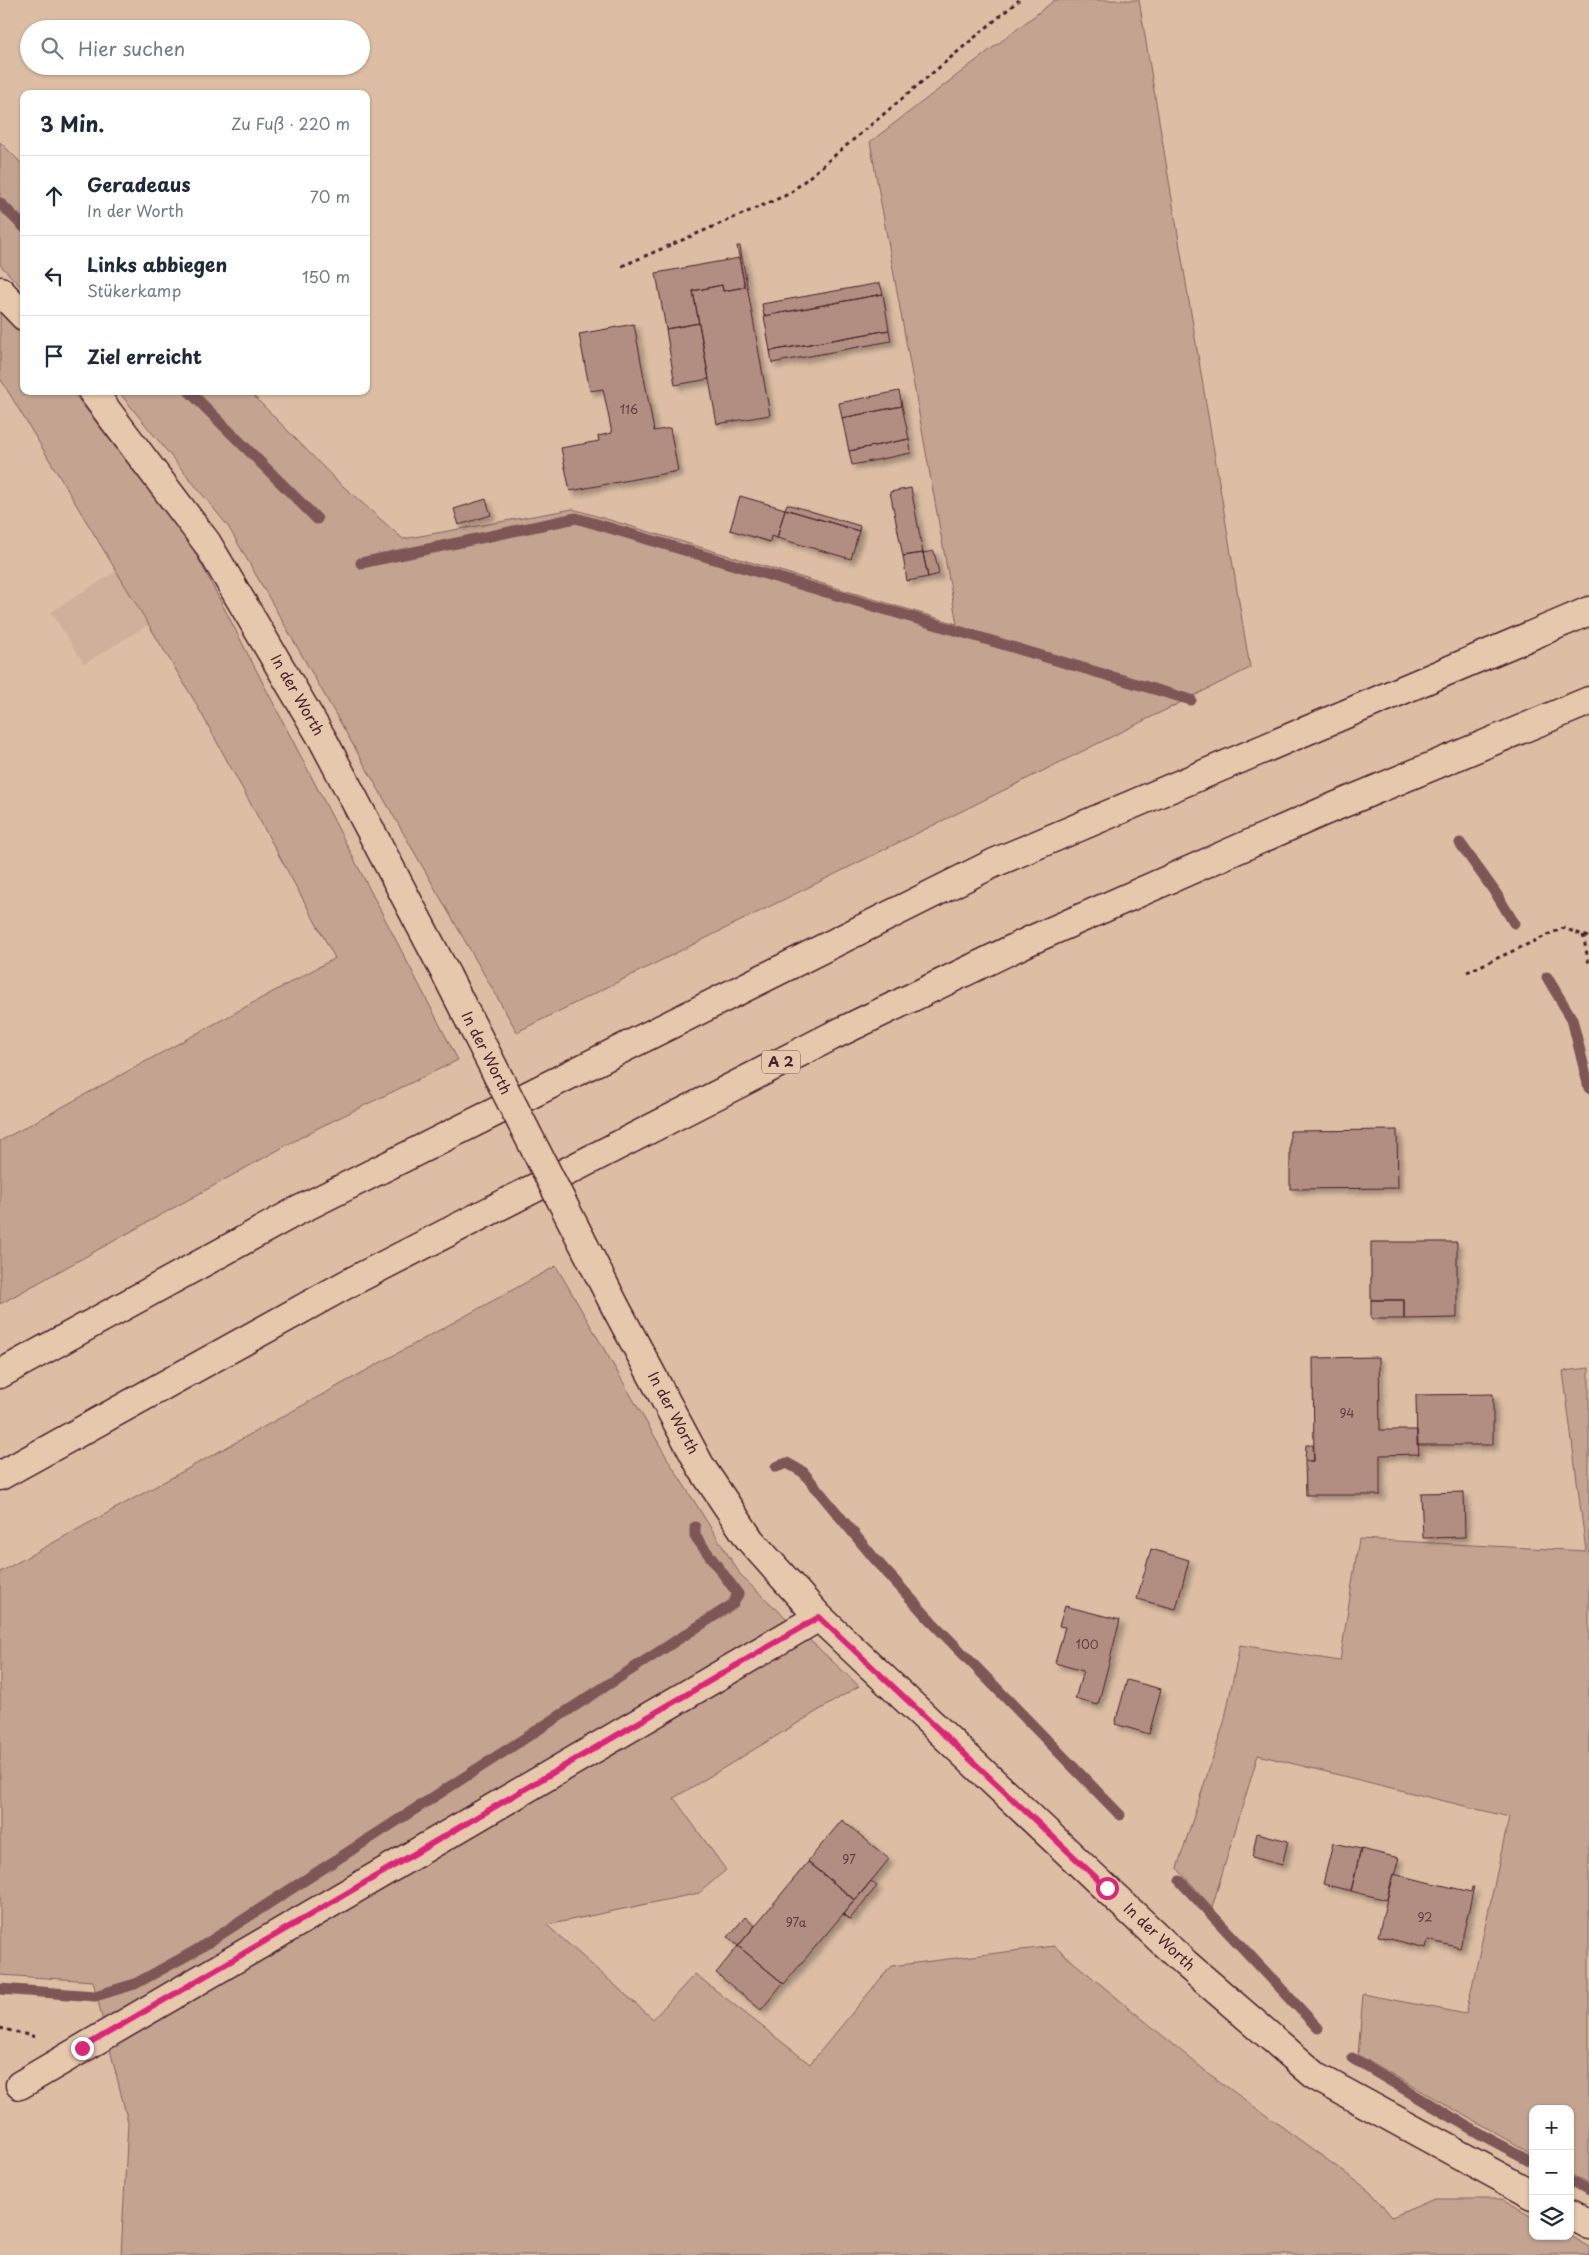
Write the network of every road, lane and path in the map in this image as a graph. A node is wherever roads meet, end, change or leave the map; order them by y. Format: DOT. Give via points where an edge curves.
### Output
graph roads {
  1 [pos="1019,0"];
  2 [pos="622,266"];
  3 [pos="0,291"];
  4 [pos="20,312"];
  5 [pos="95,395"];
  6 [pos="1589,611"];
  7 [pos="1589,701"];
  8 [pos="1582,935"];
  9 [pos="1589,937"];
  10 [pos="1589,964"];
  11 [pos="1467,972"];
  12 [pos="0,1374"];
  13 [pos="0,1476"];
  14 [pos="819,1617"];
  15 [pos="20,2085"];
  16 [pos="1529,2193"];
  17 [pos="1574,2217"];
  18 [pos="1589,2225"];
  1 -- 2 [label="path" via="789,194"];
  3 -- 4 [label="main road"];
  5 -- 14 [label="main road, In der Worth, bridge" via="207,543 323,740 701,1467 750,1540"];
  6 -- 12 [label="main road" via="994,863 295,1212"];
  7 -- 13 [label="main road, A 2" via="1322,812 1038,937 832,1036 347,1284"];
  8 -- 9 [label="path"];
  8 -- 10 [label="path"];
  8 -- 11 [label="path" via="1563,928"];
  14 -- 15 [label="main road"];
  14 -- 16 [label="main road, In der Worth" via="1185,1963 1317,2078"];
  17 -- 18 [label="main road"];
}
